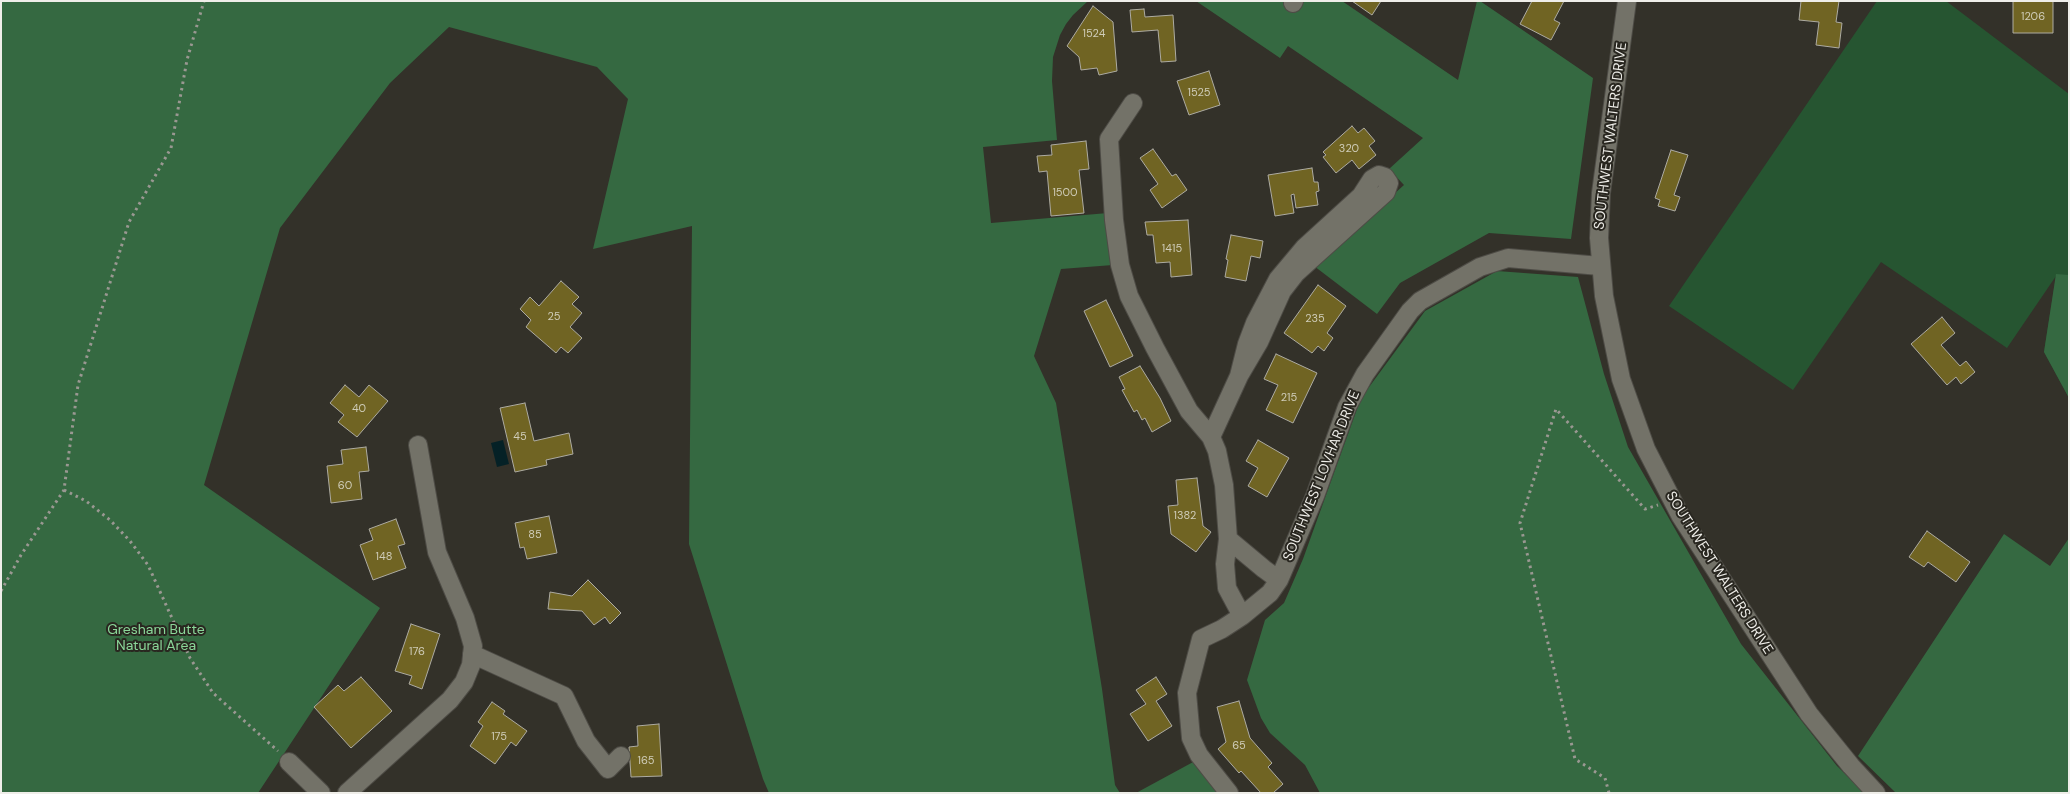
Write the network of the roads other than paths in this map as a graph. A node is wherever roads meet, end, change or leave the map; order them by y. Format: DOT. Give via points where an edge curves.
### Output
graph roads {
  1 [pos="1627,1"];
  2 [pos="1133,103"];
  3 [pos="1600,266"];
  4 [pos="1239,376"];
  5 [pos="1210,437"];
  6 [pos="418,445"];
  7 [pos="1228,539"];
  8 [pos="1280,580"];
  9 [pos="1242,616"];
  10 [pos="472,654"];
  11 [pos="621,756"];
  12 [pos="289,762"];
  13 [pos="321,793"];
  14 [pos="347,793"];
  15 [pos="1229,793"];
  16 [pos="1876,793"];
  1 -- 3 [label="street, SOUTHWEST WALTERS DRIVE" via="1601,192"];
  2 -- 5 [label="street" via="1109,139 1120,265 1129,296 1155,348 1189,411"];
  3 -- 8 [label="street, SOUTHWEST LOVHAR DRIVE" via="1508,258 1480,267 1420,301 1365,374 1347,407"];
  3 -- 16 [label="street, SOUTHWEST WALTERS DRIVE" via="1621,379 1646,449 1672,500 1810,714"];
  4 -- 4 [label="street" via="1259,342 1282,290 1296,273 1386,192 1389,183 1385,177 1379,175 1372,180 1361,196 1304,248 1278,279 1255,323"];
  4 -- 5 [label="street"];
  5 -- 7 [label="street" via="1222,466"];
  6 -- 10 [label="street" via="437,552 465,618"];
  7 -- 8 [label="street"];
  7 -- 9 [label="street" via="1224,564 1227,588"];
  8 -- 9 [label="street, SOUTHWEST LOVHAR DRIVE" via="1270,593"];
  9 -- 15 [label="street, SOUTHWEST LOVHAR DRIVE" via="1201,639 1187,693 1190,738"];
  10 -- 11 [label="street" via="564,696 586,741 608,769"];
  10 -- 14 [label="street" via="464,682 450,700"];
  12 -- 13 [label="street"];
}
